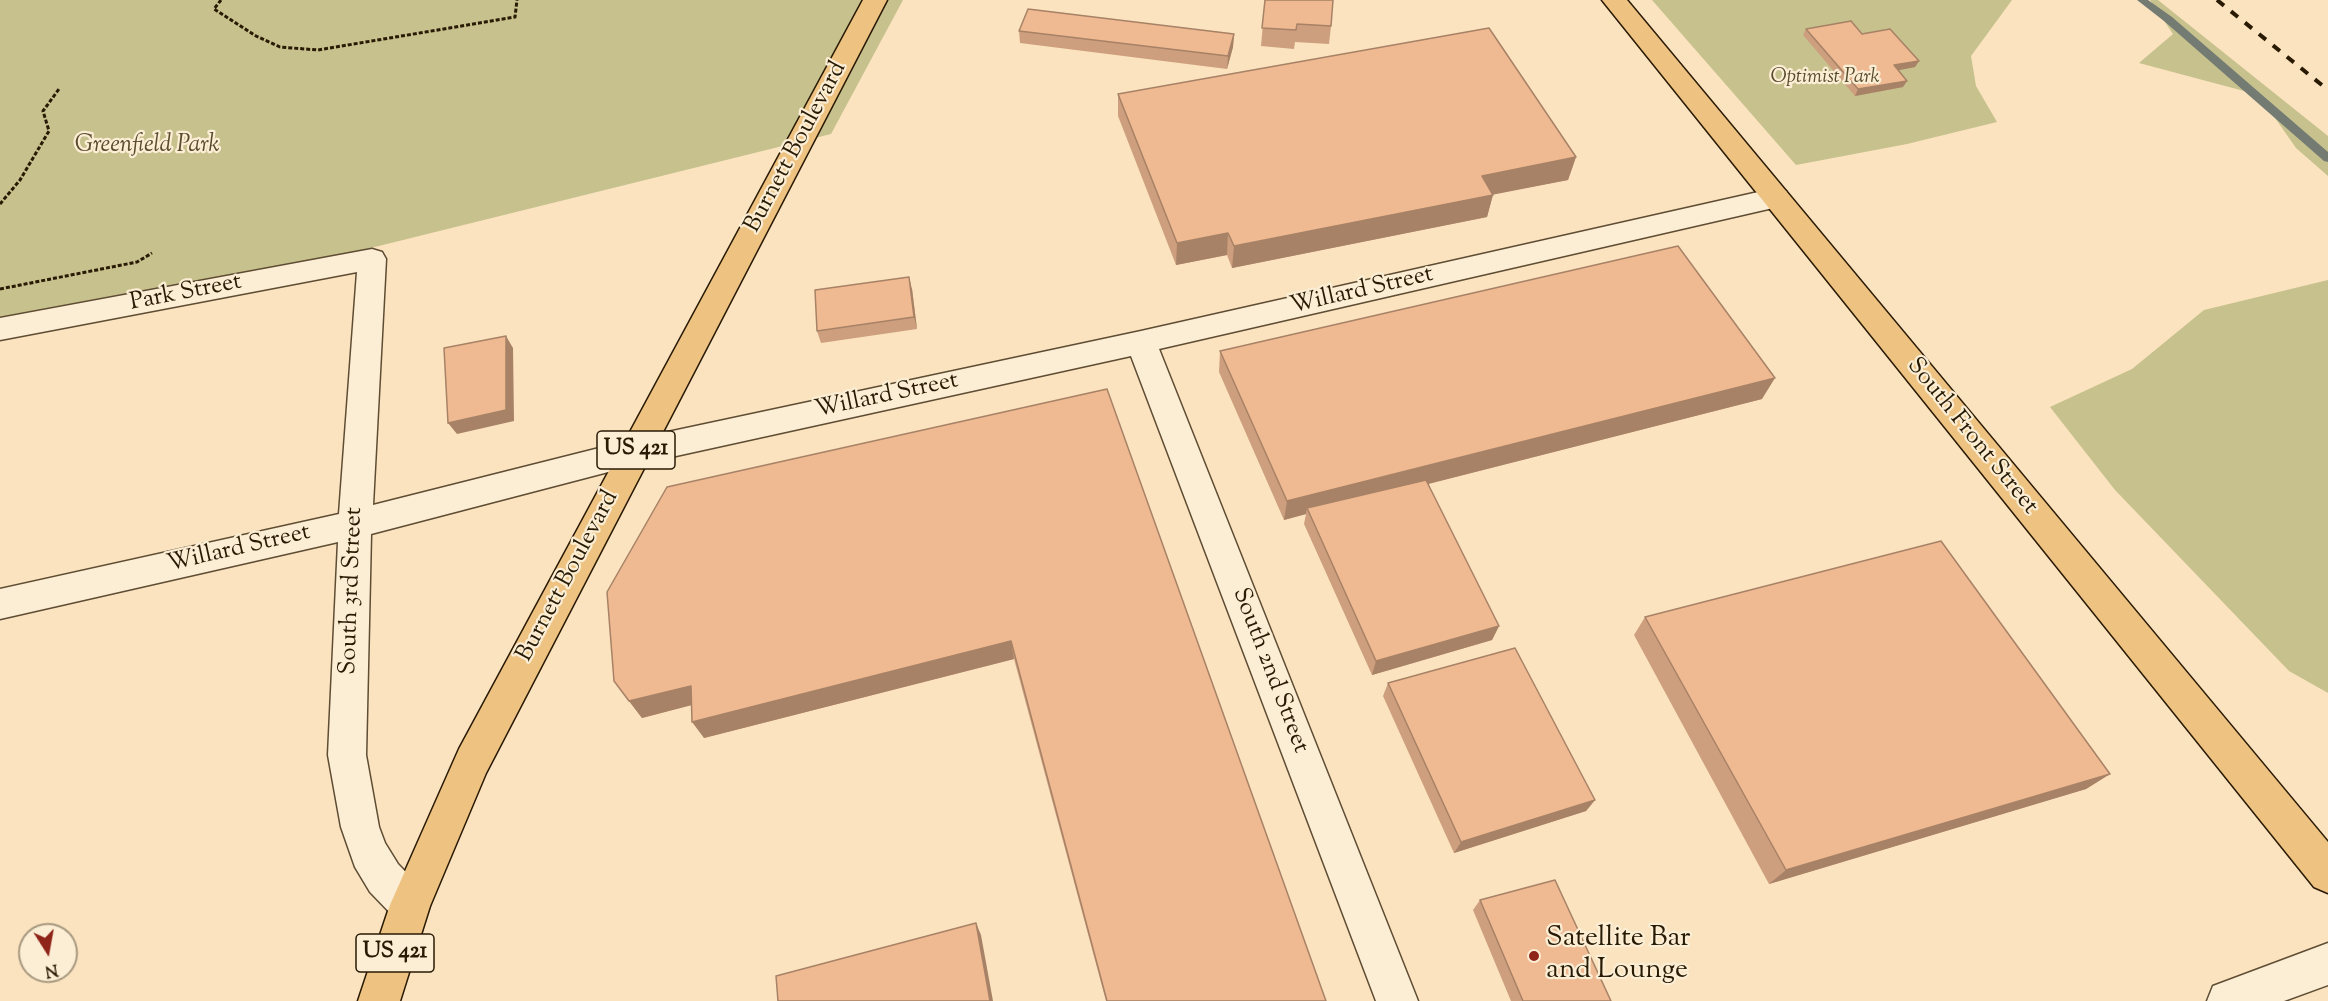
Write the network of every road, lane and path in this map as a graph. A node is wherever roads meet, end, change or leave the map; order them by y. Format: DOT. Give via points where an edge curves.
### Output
graph roads {
  1 [pos="221,0"];
  2 [pos="517,0"];
  3 [pos="875,0"];
  4 [pos="1614,0"];
  5 [pos="58,89"];
  6 [pos="1776,198"];
  7 [pos="0,204"];
  8 [pos="152,253"];
  9 [pos="372,259"];
  10 [pos="0,289"];
  11 [pos="0,329"];
  12 [pos="1141,342"];
  13 [pos="635,452"];
  14 [pos="355,524"];
  15 [pos="0,604"];
  16 [pos="2328,873"];
  17 [pos="410,905"];
  18 [pos="2328,964"];
  19 [pos="379,1001"];
  20 [pos="397,1001"];
  21 [pos="1397,1001"];
  22 [pos="2228,1001"];
  1 -- 2 [label="path" via="214,9 255,36 280,47 318,50 515,17"];
  3 -- 13 [label="main road, Burnett Boulevard / US 421"];
  4 -- 6 [label="main road, South Front Street"];
  5 -- 7 [label="path" via="43,111 49,131 20,180"];
  6 -- 12 [label="street, Willard Street"];
  6 -- 16 [label="main road, South Front Street"];
  8 -- 10 [label="path" via="137,262"];
  9 -- 11 [label="street, Park Street"];
  9 -- 14 [label="street, South 3rd Street"];
  12 -- 13 [label="street, Willard Street"];
  12 -- 21 [label="street, South 2nd Street"];
  13 -- 14 [label="street, Willard Street"];
  13 -- 17 [label="main road, Burnett Boulevard / US 421" via="472,762"];
  14 -- 15 [label="street, Willard Street"];
  14 -- 17 [label="street, South 3rd Street" via="347,755 360,827 369,853 384,878"];
  17 -- 19 [label="main road, US 421"];
  17 -- 20 [label="main road, US 421"];
  18 -- 22 [label="street"];
}
